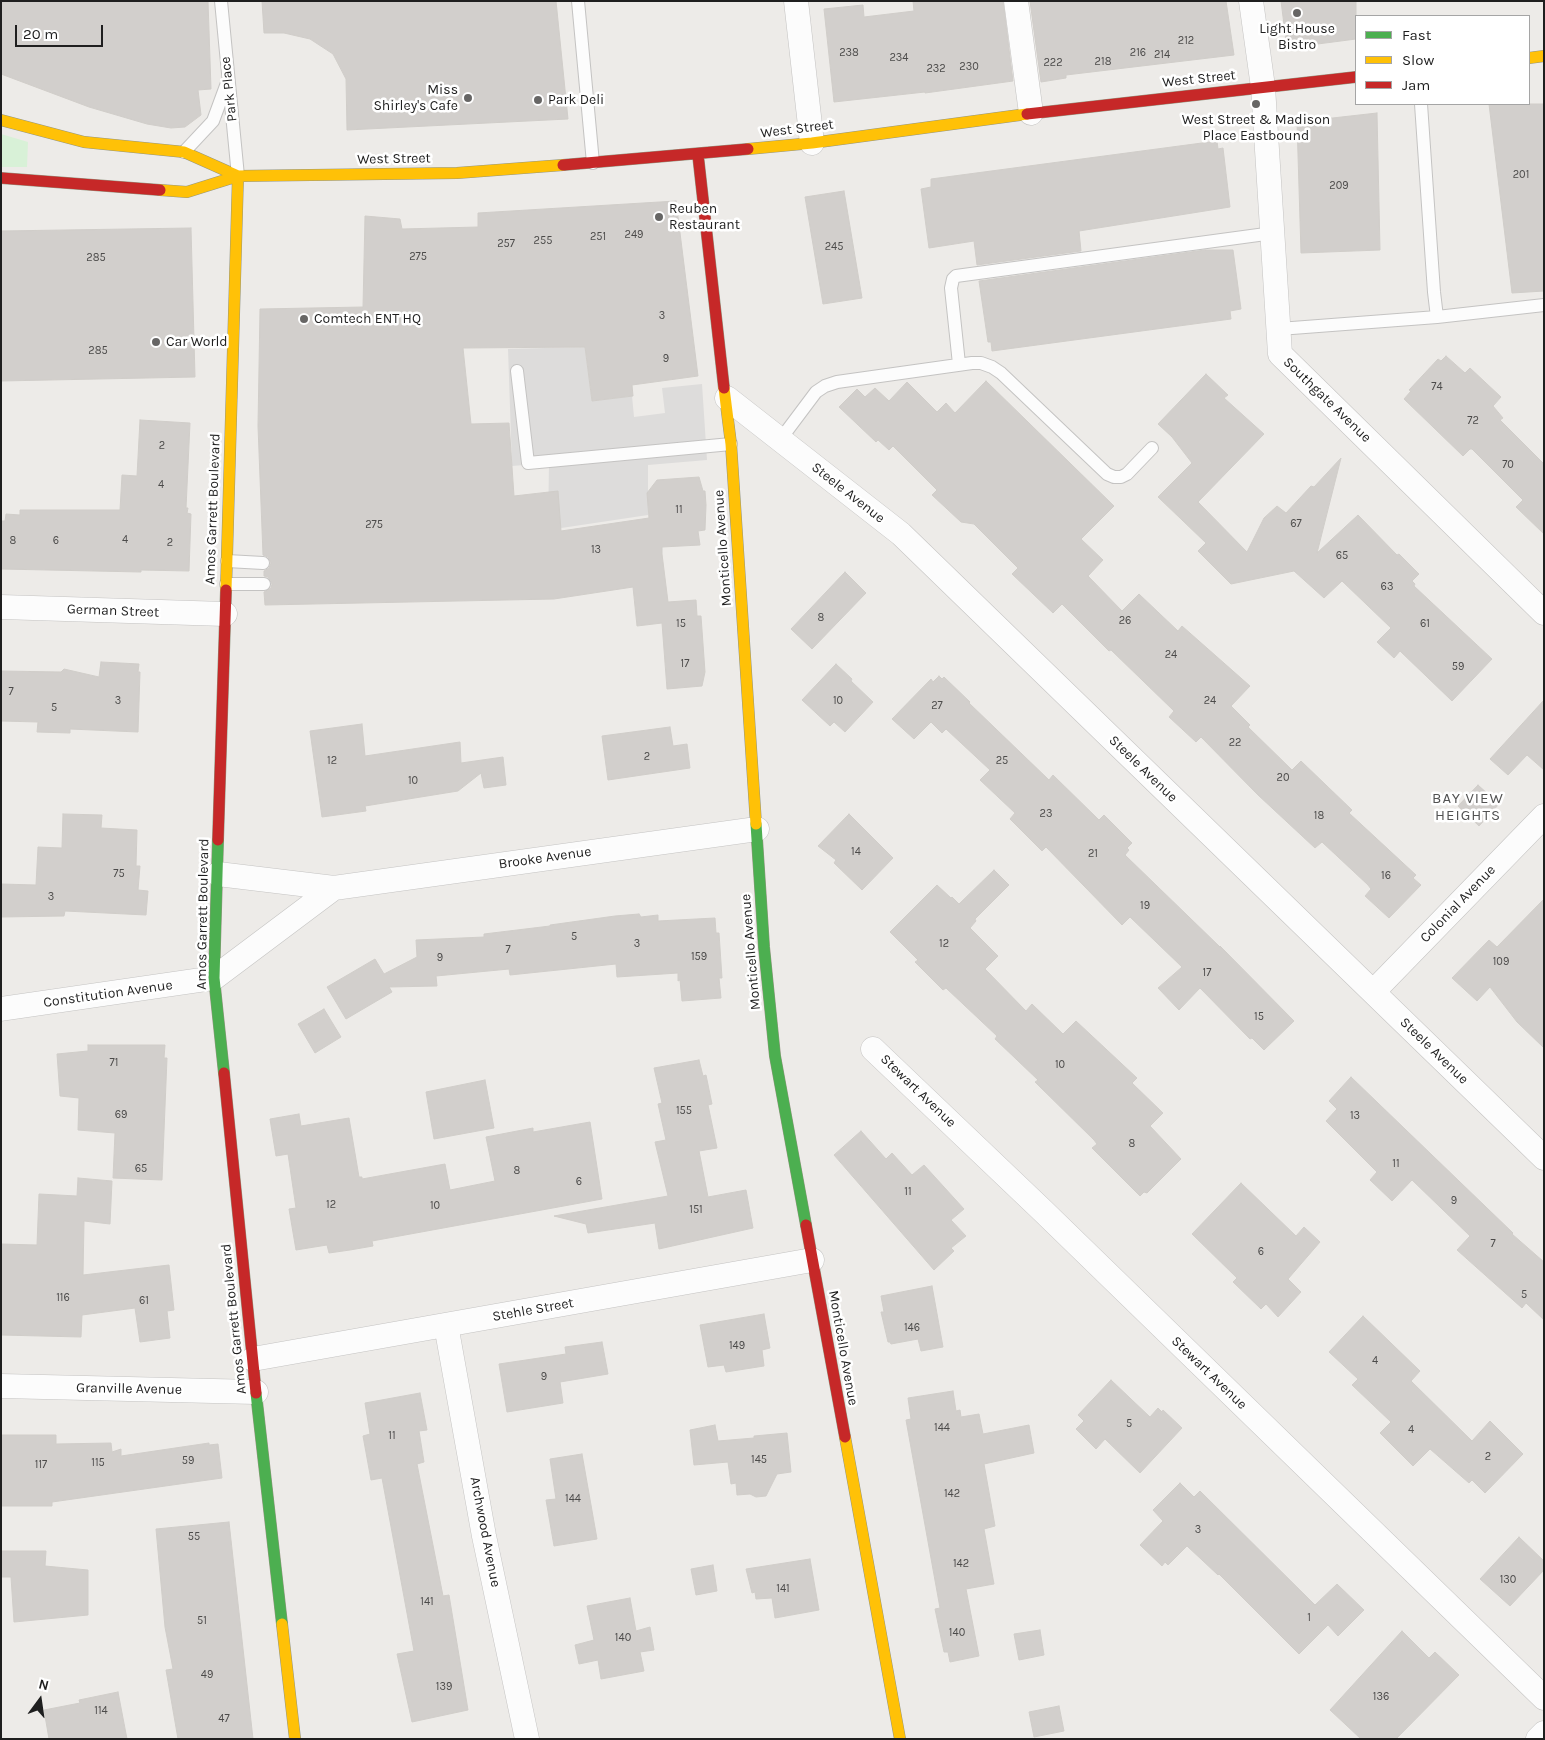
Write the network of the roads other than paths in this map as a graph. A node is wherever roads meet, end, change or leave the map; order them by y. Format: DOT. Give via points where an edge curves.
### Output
graph roads {
  1 [pos="221,1"];
  2 [pos="578,1"];
  3 [pos="796,1"];
  4 [pos="1016,1"];
  5 [pos="1251,1"];
  6 [pos="1544,56"];
  7 [pos="1530,58"];
  8 [pos="1355,77"];
  9 [pos="228,79"];
  10 [pos="1263,87"];
  11 [pos="1421,105"];
  12 [pos="1031,113"];
  13 [pos="1,120"];
  14 [pos="812,143"];
  15 [pos="184,152"];
  16 [pos="698,155"];
  17 [pos="592,163"];
  18 [pos="238,176"];
  19 [pos="1,178"];
  20 [pos="1273,233"];
  21 [pos="1544,305"];
  22 [pos="1437,317"];
  23 [pos="1279,328"];
  24 [pos="960,364"];
  25 [pos="517,371"];
  26 [pos="726,398"];
  27 [pos="780,440"];
  28 [pos="731,444"];
  29 [pos="1152,448"];
  30 [pos="226,560"];
  31 [pos="264,563"];
  32 [pos="226,584"];
  33 [pos="264,584"];
  34 [pos="1,607"];
  35 [pos="1544,613"];
  36 [pos="225,614"];
  37 [pos="1544,816"];
  38 [pos="757,829"];
  39 [pos="218,874"];
  40 [pos="334,888"];
  41 [pos="214,978"];
  42 [pos="1373,992"];
  43 [pos="1,1009"];
  44 [pos="873,1049"];
  45 [pos="1544,1158"];
  46 [pos="812,1260"];
  47 [pos="446,1325"];
  48 [pos="253,1360"];
  49 [pos="1,1386"];
  50 [pos="256,1392"];
  51 [pos="1544,1698"];
  52 [pos="1544,1733"];
  53 [pos="295,1739"];
  54 [pos="527,1739"];
  55 [pos="900,1739"];
  56 [pos="1538,1739"];
  1 -- 9 [label="lane, Park Place"];
  2 -- 17 [label="lane"];
  3 -- 14 [label="street"];
  4 -- 12 [label="street"];
  5 -- 10 [label="street, Southgate Avenue"];
  6 -- 7 [label="street"];
  8 -- 10 [label="street, West Street"];
  9 -- 15 [label="lane" via="213,121"];
  9 -- 18 [label="lane, Park Place"];
  10 -- 12 [label="street, West Street"];
  10 -- 20 [label="street, Southgate Avenue"];
  11 -- 22 [label="lane"];
  12 -- 14 [label="street, West Street"];
  13 -- 15 [label="street, West Street" via="84,142"];
  14 -- 16 [label="street, West Street"];
  15 -- 18 [label="street, West Street"];
  16 -- 17 [label="street, West Street"];
  16 -- 26 [label="street, Monticello Avenue"];
  17 -- 18 [label="street, West Street" via="457,173"];
  18 -- 19 [label="street, West Street" via="187,192"];
  18 -- 30 [label="street, Amos Garrett Boulevard"];
  20 -- 23 [label="street, Southgate Avenue"];
  20 -- 24 [label="lane" via="956,276 951,288"];
  21 -- 22 [label="lane"];
  22 -- 23 [label="lane"];
  23 -- 35 [label="street, Southgate Avenue" via="1280,354"];
  24 -- 27 [label="lane" via="825,386 816,392"];
  24 -- 29 [label="lane" via="981,363 1001,373 1107,474 1122,477"];
  25 -- 28 [label="lane" via="528,463"];
  26 -- 27 [label="street, Steele Avenue"];
  26 -- 28 [label="street, Monticello Avenue"];
  27 -- 42 [label="street, Steele Avenue" via="901,534"];
  28 -- 38 [label="street, Monticello Avenue"];
  30 -- 31 [label="lane"];
  30 -- 32 [label="street, Amos Garrett Boulevard"];
  32 -- 33 [label="lane"];
  32 -- 36 [label="street, Amos Garrett Boulevard"];
  34 -- 36 [label="street, German Street"];
  36 -- 39 [label="street, Amos Garrett Boulevard"];
  37 -- 42 [label="street, Colonial Avenue"];
  38 -- 40 [label="street, Brooke Avenue"];
  38 -- 46 [label="street, Monticello Avenue" via="775,1056"];
  39 -- 40 [label="street, Brooke Avenue"];
  39 -- 41 [label="street, Amos Garrett Boulevard"];
  40 -- 41 [label="street, Brooke Avenue"];
  41 -- 43 [label="street, Constitution Avenue"];
  41 -- 48 [label="street, Amos Garrett Boulevard"];
  42 -- 45 [label="street, Steele Avenue"];
  44 -- 51 [label="street, Stewart Avenue"];
  46 -- 47 [label="street, Stehle Street"];
  46 -- 55 [label="street, Monticello Avenue"];
  47 -- 48 [label="street, Stehle Street"];
  47 -- 54 [label="street, Archwood Avenue" via="484,1536"];
  48 -- 50 [label="street, Amos Garrett Boulevard"];
  49 -- 50 [label="street, Granville Avenue"];
  50 -- 53 [label="street, Amos Garrett Boulevard"];
  52 -- 56 [label="street"];
}
